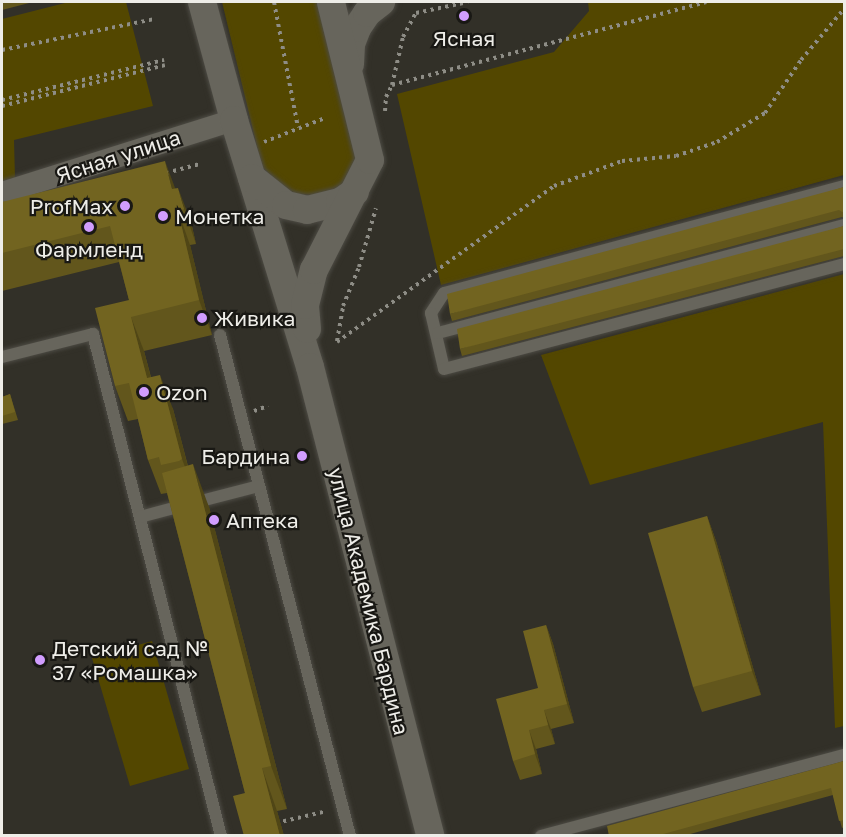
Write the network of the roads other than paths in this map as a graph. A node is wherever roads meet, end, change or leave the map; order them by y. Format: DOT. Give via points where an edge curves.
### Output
graph roads {
  1 [pos="202,2"];
  2 [pos="331,2"];
  3 [pos="381,2"];
  4 [pos="350,78"];
  5 [pos="234,120"];
  6 [pos="252,178"];
  7 [pos="844,186"];
  8 [pos="355,192"];
  9 [pos="2,193"];
  10 [pos="844,225"];
  11 [pos="844,264"];
  12 [pos="438,333"];
  13 [pos="220,335"];
  14 [pos="2,357"];
  15 [pos="310,367"];
  16 [pos="259,486"];
  17 [pos="140,518"];
  18 [pos="844,755"];
  19 [pos="221,836"];
  20 [pos="350,836"];
  21 [pos="430,836"];
  22 [pos="541,836"];
  1 -- 5 [label="street, улица Академика Бардина"];
  2 -- 4 [label="street, улица Академика Бардина"];
  3 -- 4 [label="street" via="357,28 351,44"];
  4 -- 8 [label="street, улица Академика Бардина" via="370,160"];
  5 -- 6 [label="street, улица Академика Бардина"];
  5 -- 9 [label="street, Ясная улица"];
  6 -- 8 [label="street" via="286,205 307,210 340,202"];
  6 -- 15 [label="street, улица Академика Бардина"];
  7 -- 12 [label="lane" via="444,293 431,313"];
  8 -- 15 [label="street, улица Академика Бардина" via="308,288 305,305"];
  10 -- 12 [label="lane"];
  11 -- 12 [label="lane" via="444,369"];
  13 -- 16 [label="lane"];
  14 -- 17 [label="lane" via="93,334"];
  15 -- 21 [label="street, улица Академика Бардина"];
  16 -- 17 [label="lane"];
  16 -- 20 [label="lane"];
  17 -- 19 [label="lane"];
  18 -- 22 [label="lane"];
}
